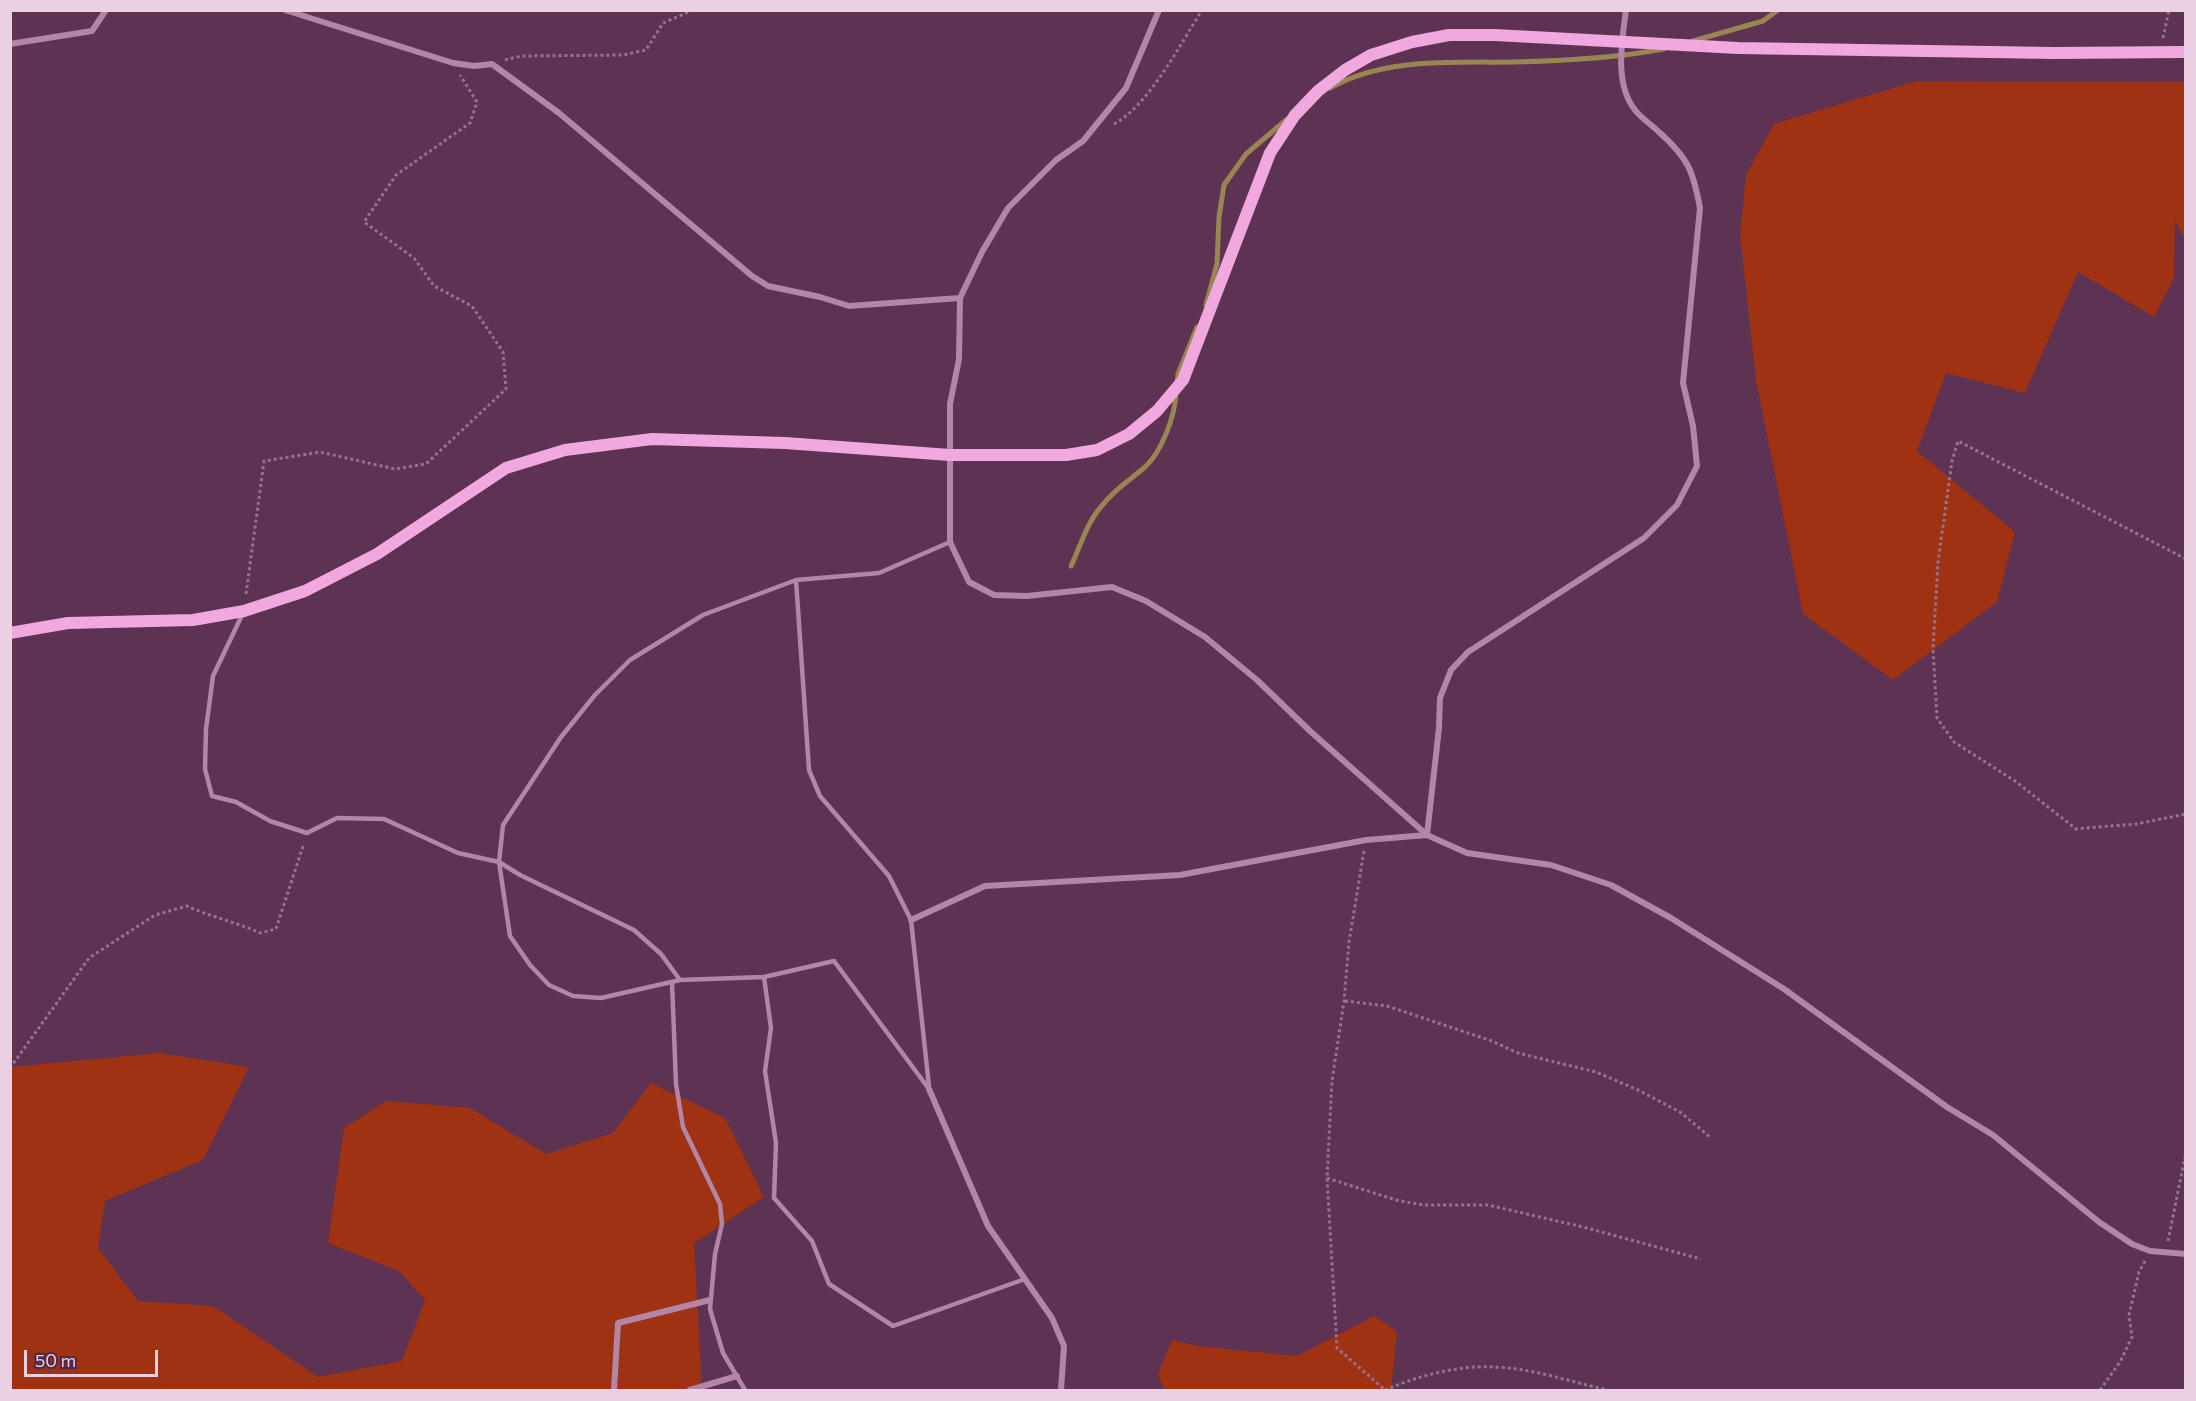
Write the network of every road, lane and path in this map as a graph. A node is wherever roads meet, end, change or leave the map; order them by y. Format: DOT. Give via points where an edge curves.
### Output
graph roads {
  1 [pos="106,10"];
  2 [pos="285,10"];
  3 [pos="693,10"];
  4 [pos="1159,10"];
  5 [pos="1202,10"];
  6 [pos="1626,10"];
  7 [pos="2169,10"];
  8 [pos="1622,42"];
  9 [pos="10,44"];
  10 [pos="2160,52"];
  11 [pos="2186,52"];
  12 [pos="453,63"];
  13 [pos="492,64"];
  14 [pos="1110,126"];
  15 [pos="960,298"];
  16 [pos="950,455"];
  17 [pos="950,542"];
  18 [pos="2186,559"];
  19 [pos="796,580"];
  20 [pos="244,611"];
  21 [pos="10,633"];
  22 [pos="2186,814"];
  23 [pos="307,833"];
  24 [pos="1427,835"];
  25 [pos="1366,840"];
  26 [pos="499,862"];
  27 [pos="911,920"];
  28 [pos="764,977"];
  29 [pos="680,980"];
  30 [pos="672,982"];
  31 [pos="1344,1001"];
  32 [pos="10,1068"];
  33 [pos="929,1089"];
  34 [pos="1710,1137"];
  35 [pos="2186,1152"];
  36 [pos="1327,1178"];
  37 [pos="2150,1251"];
  38 [pos="2165,1252"];
  39 [pos="2186,1254"];
  40 [pos="1701,1259"];
  41 [pos="1025,1279"];
  42 [pos="710,1300"];
  43 [pos="737,1376"];
  44 [pos="614,1390"];
  45 [pos="690,1390"];
  46 [pos="745,1390"];
  47 [pos="1060,1390"];
  48 [pos="1385,1390"];
  49 [pos="1608,1390"];
  50 [pos="2100,1390"];
  1 -- 9 [label="street" via="92,31"];
  2 -- 12 [label="street"];
  3 -- 13 [label="path" via="663,23 646,50 623,55 521,56"];
  4 -- 15 [label="street" via="1126,88 1083,141 1056,160 1008,208"];
  5 -- 14 [label="path" via="1146,97 1127,117"];
  6 -- 8 [label="street"];
  7 -- 10 [label="path"];
  8 -- 10 [label="street" via="1738,48"];
  8 -- 16 [label="street" via="1449,35 1371,55 1345,70 1294,115 1270,153 1183,380 1157,411 1129,435 1097,450 1066,455"];
  8 -- 24 [label="street" via="1623,87 1634,110 1677,148 1688,162 1696,184 1700,208 1683,382 1697,466 1677,505 1644,538 1468,652 1450,670 1440,698"];
  10 -- 11 [label="street"];
  12 -- 13 [label="street"];
  12 -- 20 [label="path" via="477,102 470,123 396,175 364,222 414,258 434,286 472,306 503,352 506,389 426,464 395,469 320,452 264,461"];
  13 -- 15 [label="street" via="559,113 768,286 849,306"];
  15 -- 16 [label="street" via="959,360 950,404"];
  16 -- 17 [label="street"];
  16 -- 20 [label="street" via="785,443 652,440 565,450 506,468 377,554 304,591"];
  17 -- 19 [label="lane" via="879,573"];
  17 -- 24 [label="street" via="969,582 994,595 1027,596 1112,587 1146,601 1195,631 1257,680"];
  18 -- 22 [label="path" via="1958,441 1938,562 1933,649 1937,718 1954,742 2015,781 2076,829 2136,824"];
  19 -- 26 [label="lane" via="703,615 630,660 595,694 528,786 503,825"];
  19 -- 27 [label="lane" via="809,770 820,796 889,876"];
  20 -- 21 [label="street" via="193,620 68,623"];
  20 -- 23 [label="lane" via="213,676 205,769 212,796 236,802 270,821"];
  23 -- 26 [label="lane" via="337,818 384,819 458,853"];
  23 -- 32 [label="path" via="276,929 260,933 187,906 155,915 89,958"];
  24 -- 25 [label="street"];
  24 -- 37 [label="street" via="1467,853 1551,865 1611,885 1671,918 1784,989 1947,1107 1993,1135 2099,1222"];
  25 -- 27 [label="street" via="1180,875 985,886"];
  25 -- 31 [label="path" via="1349,942"];
  26 -- 29 [label="lane" via="634,930 661,954"];
  26 -- 30 [label="lane" via="510,936 549,985 573,996 601,998"];
  27 -- 33 [label="lane"];
  28 -- 29 [label="lane"];
  28 -- 33 [label="lane" via="834,962"];
  28 -- 41 [label="lane" via="771,1028 765,1071 776,1143 774,1198 812,1241 830,1284 893,1326"];
  29 -- 30 [label="lane"];
  30 -- 42 [label="lane" via="676,1084 683,1127 720,1204 722,1224"];
  31 -- 34 [label="path" via="1387,1006 1518,1053 1596,1072 1680,1112"];
  31 -- 36 [label="path" via="1332,1081"];
  33 -- 41 [label="street" via="988,1226"];
  35 -- 38 [label="path"];
  36 -- 40 [label="path" via="1396,1200 1488,1205"];
  36 -- 48 [label="path" via="1337,1348"];
  37 -- 38 [label="street"];
  37 -- 50 [label="path" via="2139,1272 2129,1315 2132,1337 2121,1362"];
  38 -- 39 [label="street"];
  41 -- 47 [label="street" via="1052,1318 1064,1346"];
  42 -- 43 [label="lane" via="723,1353"];
  42 -- 44 [label="street" via="618,1323"];
  43 -- 45 [label="street"];
  43 -- 46 [label="lane"];
  48 -- 49 [label="path" via="1414,1377 1492,1366"];
}
